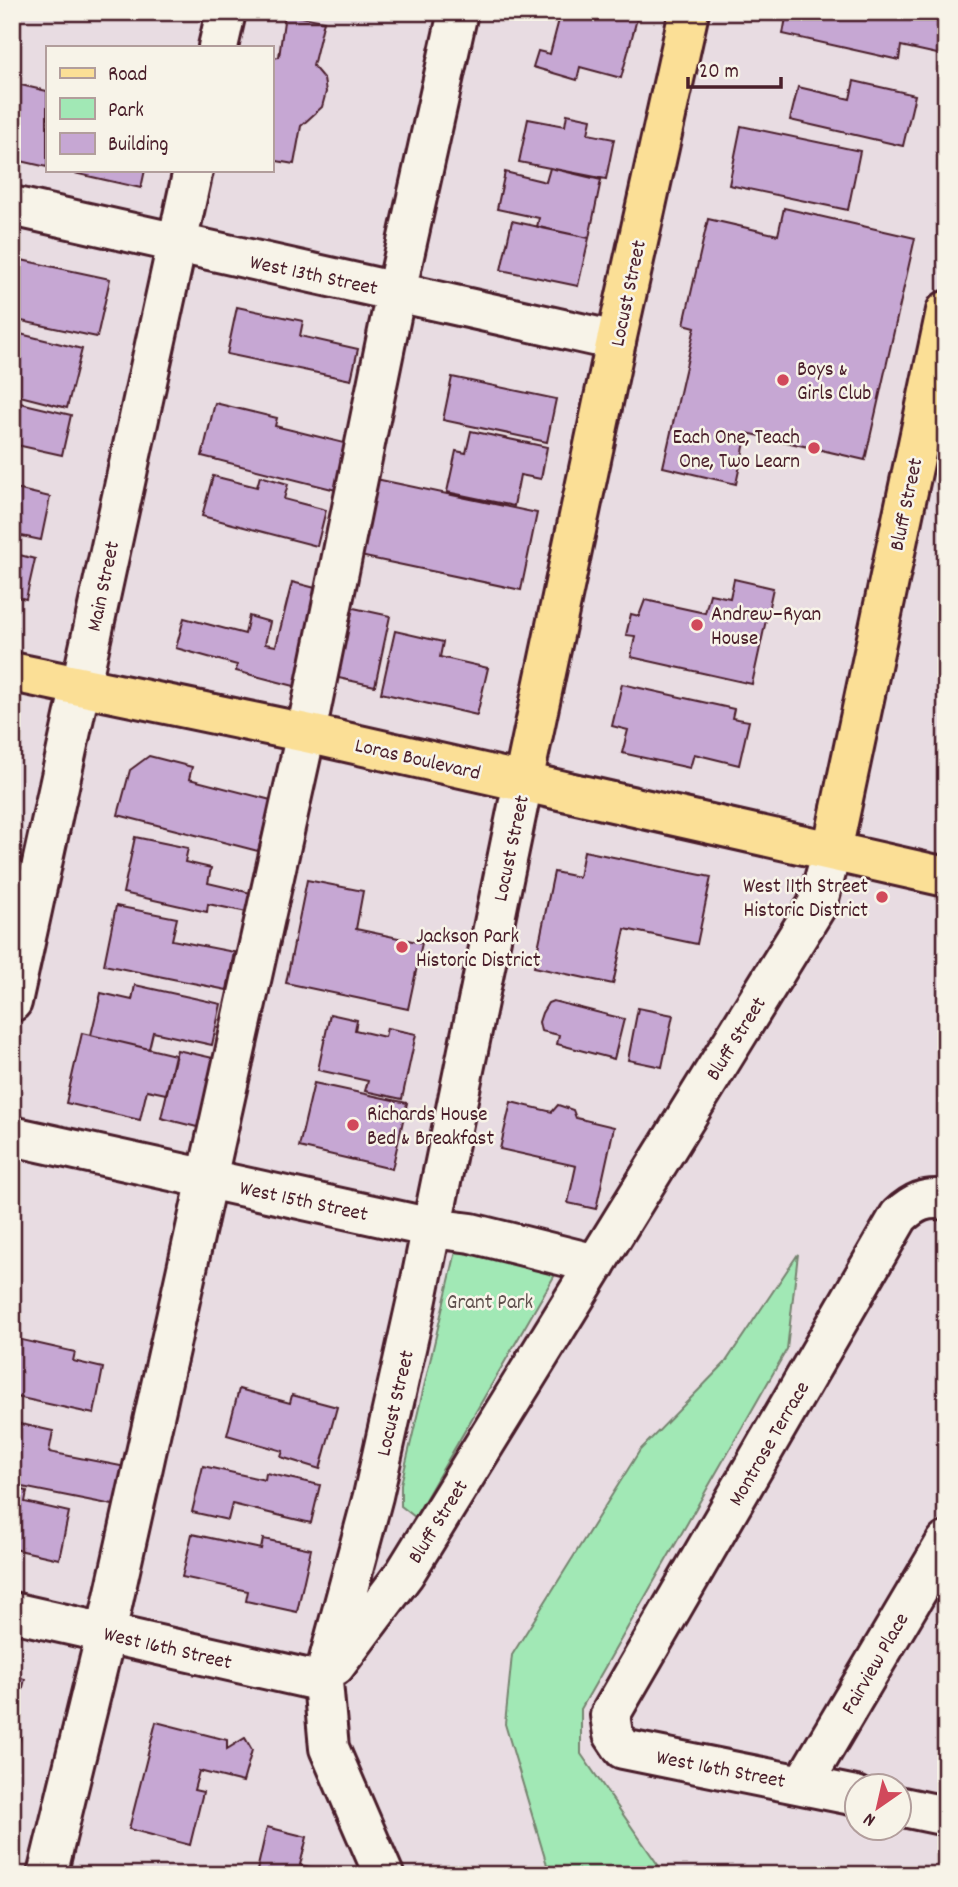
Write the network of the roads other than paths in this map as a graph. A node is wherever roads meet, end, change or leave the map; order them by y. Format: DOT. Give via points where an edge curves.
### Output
graph roads {
  1 [pos="226,12"];
  2 [pos="458,12"];
  3 [pos="689,12"];
  4 [pos="218,46"];
  5 [pos="193,172"];
  6 [pos="12,206"];
  7 [pos="177,243"];
  8 [pos="396,292"];
  9 [pos="946,311"];
  10 [pos="616,341"];
  11 [pos="12,672"];
  12 [pos="80,684"];
  13 [pos="306,733"];
  14 [pos="523,782"];
  15 [pos="832,852"];
  16 [pos="946,877"];
  17 [pos="12,1002"];
  18 [pos="12,1136"];
  19 [pos="206,1178"];
  20 [pos="946,1200"];
  21 [pos="432,1228"];
  22 [pos="596,1264"];
  23 [pos="373,1496"];
  24 [pos="946,1542"];
  25 [pos="405,1573"];
  26 [pos="12,1612"];
  27 [pos="106,1633"];
  28 [pos="323,1682"];
  29 [pos="610,1715"];
  30 [pos="803,1784"];
  31 [pos="842,1793"];
  32 [pos="912,1809"];
  33 [pos="946,1816"];
  34 [pos="47,1875"];
  35 [pos="384,1875"];
  1 -- 4 [label="street"];
  2 -- 8 [label="street"];
  3 -- 10 [label="main road, Locust Street"];
  5 -- 7 [label="street, Main Street"];
  6 -- 7 [label="street, West 13th Street"];
  7 -- 8 [label="street, West 13th Street"];
  7 -- 12 [label="street, Main Street"];
  8 -- 10 [label="street, West 13th Street"];
  8 -- 13 [label="street"];
  9 -- 15 [label="main road, Bluff Street"];
  10 -- 14 [label="main road, Locust Street"];
  11 -- 12 [label="main road, Loras Boulevard"];
  12 -- 13 [label="main road, Loras Boulevard"];
  12 -- 17 [label="street, Main Street"];
  13 -- 14 [label="main road, Loras Boulevard"];
  13 -- 19 [label="street"];
  14 -- 15 [label="main road, Loras Boulevard"];
  14 -- 21 [label="street, Locust Street"];
  15 -- 16 [label="main road, Loras Boulevard"];
  15 -- 22 [label="street, Bluff Street" via="817,905"];
  18 -- 19 [label="street, West 15th Street"];
  19 -- 21 [label="street, West 15th Street"];
  19 -- 27 [label="street"];
  20 -- 29 [label="street, Montrose Terrace" via="915,1201 899,1216"];
  21 -- 22 [label="street, West 15th Street"];
  21 -- 23 [label="street, Locust Street"];
  22 -- 25 [label="street, Bluff Street"];
  23 -- 25 [label="street"];
  23 -- 28 [label="street, Locust Street"];
  24 -- 30 [label="street, Fairview Place"];
  25 -- 28 [label="street, Bluff Street"];
  26 -- 27 [label="street, West 16th Street"];
  27 -- 28 [label="street, West 16th Street"];
  27 -- 34 [label="street"];
  28 -- 35 [label="street" via="329,1748"];
  29 -- 30 [label="street, West 16th Street" via="613,1734 624,1749"];
  30 -- 31 [label="street, West 16th Street"];
  32 -- 33 [label="street"];
}
